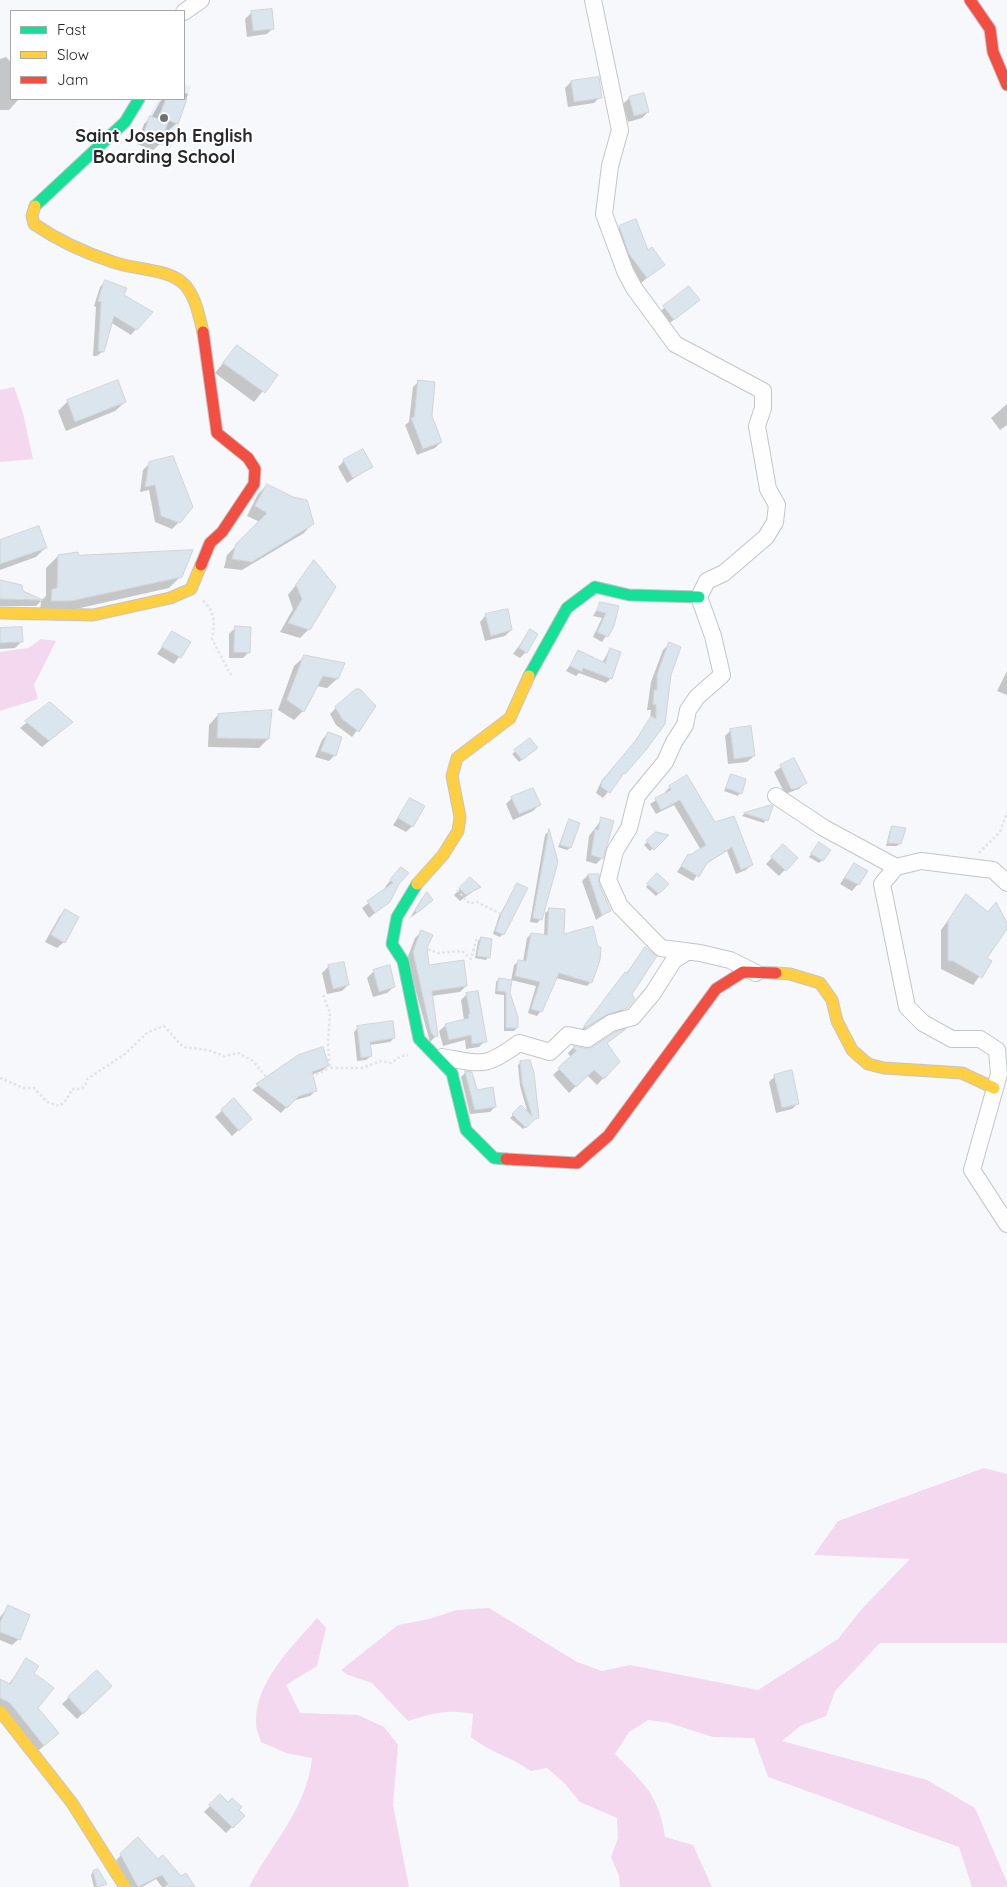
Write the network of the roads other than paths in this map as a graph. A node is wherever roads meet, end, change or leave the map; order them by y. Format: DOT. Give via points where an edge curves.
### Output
graph roads {
  1 [pos="201,0"];
  2 [pos="593,0"];
  3 [pos="970,0"];
  4 [pos="185,11"];
  5 [pos="1007,85"];
  6 [pos="138,100"];
  7 [pos="699,597"];
  8 [pos="0,613"];
  9 [pos="776,796"];
  10 [pos="896,867"];
  11 [pos="1007,883"];
  12 [pos="687,952"];
  13 [pos="756,973"];
  14 [pos="437,1054"];
  15 [pos="994,1088"];
  16 [pos="1007,1224"];
  17 [pos="0,1711"];
  18 [pos="125,1887"];
  1 -- 4 [label="street"];
  2 -- 7 [label="street" via="620,130 610,166 604,214 625,271 675,344 763,392 763,408 757,426 768,489 777,505 775,522 766,537 724,573 707,581"];
  3 -- 5 [label="street" via="990,29 993,52"];
  6 -- 8 [label="street" via="125,122 35,206 34,224 92,255 125,267 173,276 186,286 199,315 217,433 248,458 255,469 254,484 222,532 210,543 191,589 170,598 93,615"];
  7 -- 12 [label="street" via="714,636 722,675 697,697 665,762 637,796 629,828 615,851 608,880 620,906 661,948"];
  7 -- 14 [label="street" via="629,595 594,587 566,608 520,691 510,718 457,758 452,776 460,817 458,831 443,855 411,890 397,917 392,944 403,960 419,1039"];
  9 -- 10 [label="street" via="824,828"];
  10 -- 11 [label="street" via="921,861 993,870"];
  10 -- 15 [label="street" via="882,884 908,1007 924,1024 952,1039 980,1039 998,1050 999,1074"];
  12 -- 13 [label="street" via="730,960"];
  12 -- 14 [label="street" via="674,960 633,1017 611,1023 587,1039 568,1035 550,1052 520,1042 495,1060 477,1063"];
  13 -- 14 [label="street" via="743,972 716,989 608,1136 577,1163 494,1158 466,1130 452,1074"];
  13 -- 15 [label="street" via="790,974 820,983 832,1000 837,1022 852,1050 868,1064 962,1073"];
  15 -- 16 [label="street" via="972,1170"];
  17 -- 18 [label="street" via="72,1803"];
}
